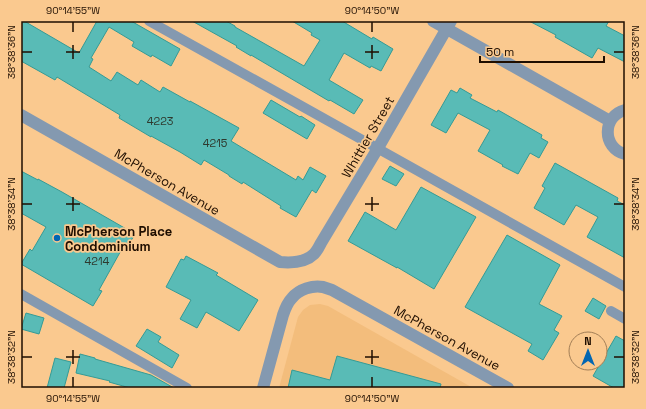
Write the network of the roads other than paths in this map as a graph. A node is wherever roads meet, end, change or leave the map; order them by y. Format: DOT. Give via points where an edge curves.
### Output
graph roads {
  1 [pos="148,21"];
  2 [pos="433,21"];
  3 [pos="449,25"];
  4 [pos="625,110"];
  5 [pos="21,115"];
  6 [pos="610,121"];
  7 [pos="378,148"];
  8 [pos="625,154"];
  9 [pos="303,261"];
  10 [pos="625,287"];
  11 [pos="21,294"];
  12 [pos="611,311"];
  13 [pos="625,320"];
  14 [pos="187,388"];
  15 [pos="264,388"];
  16 [pos="508,388"];
  1 -- 7 [label="lane"];
  2 -- 3 [label="street"];
  3 -- 6 [label="street"];
  3 -- 7 [label="street, Whittier Street"];
  4 -- 6 [label="street"];
  5 -- 9 [label="street, McPherson Avenue" via="280,262"];
  6 -- 8 [label="street" via="610,143"];
  7 -- 9 [label="street, Whittier Street" via="314,254"];
  7 -- 10 [label="lane"];
  11 -- 14 [label="lane"];
  12 -- 13 [label="lane"];
  15 -- 16 [label="street, McPherson Avenue" via="283,314 292,298 307,288 322,287 332,290"];
}
